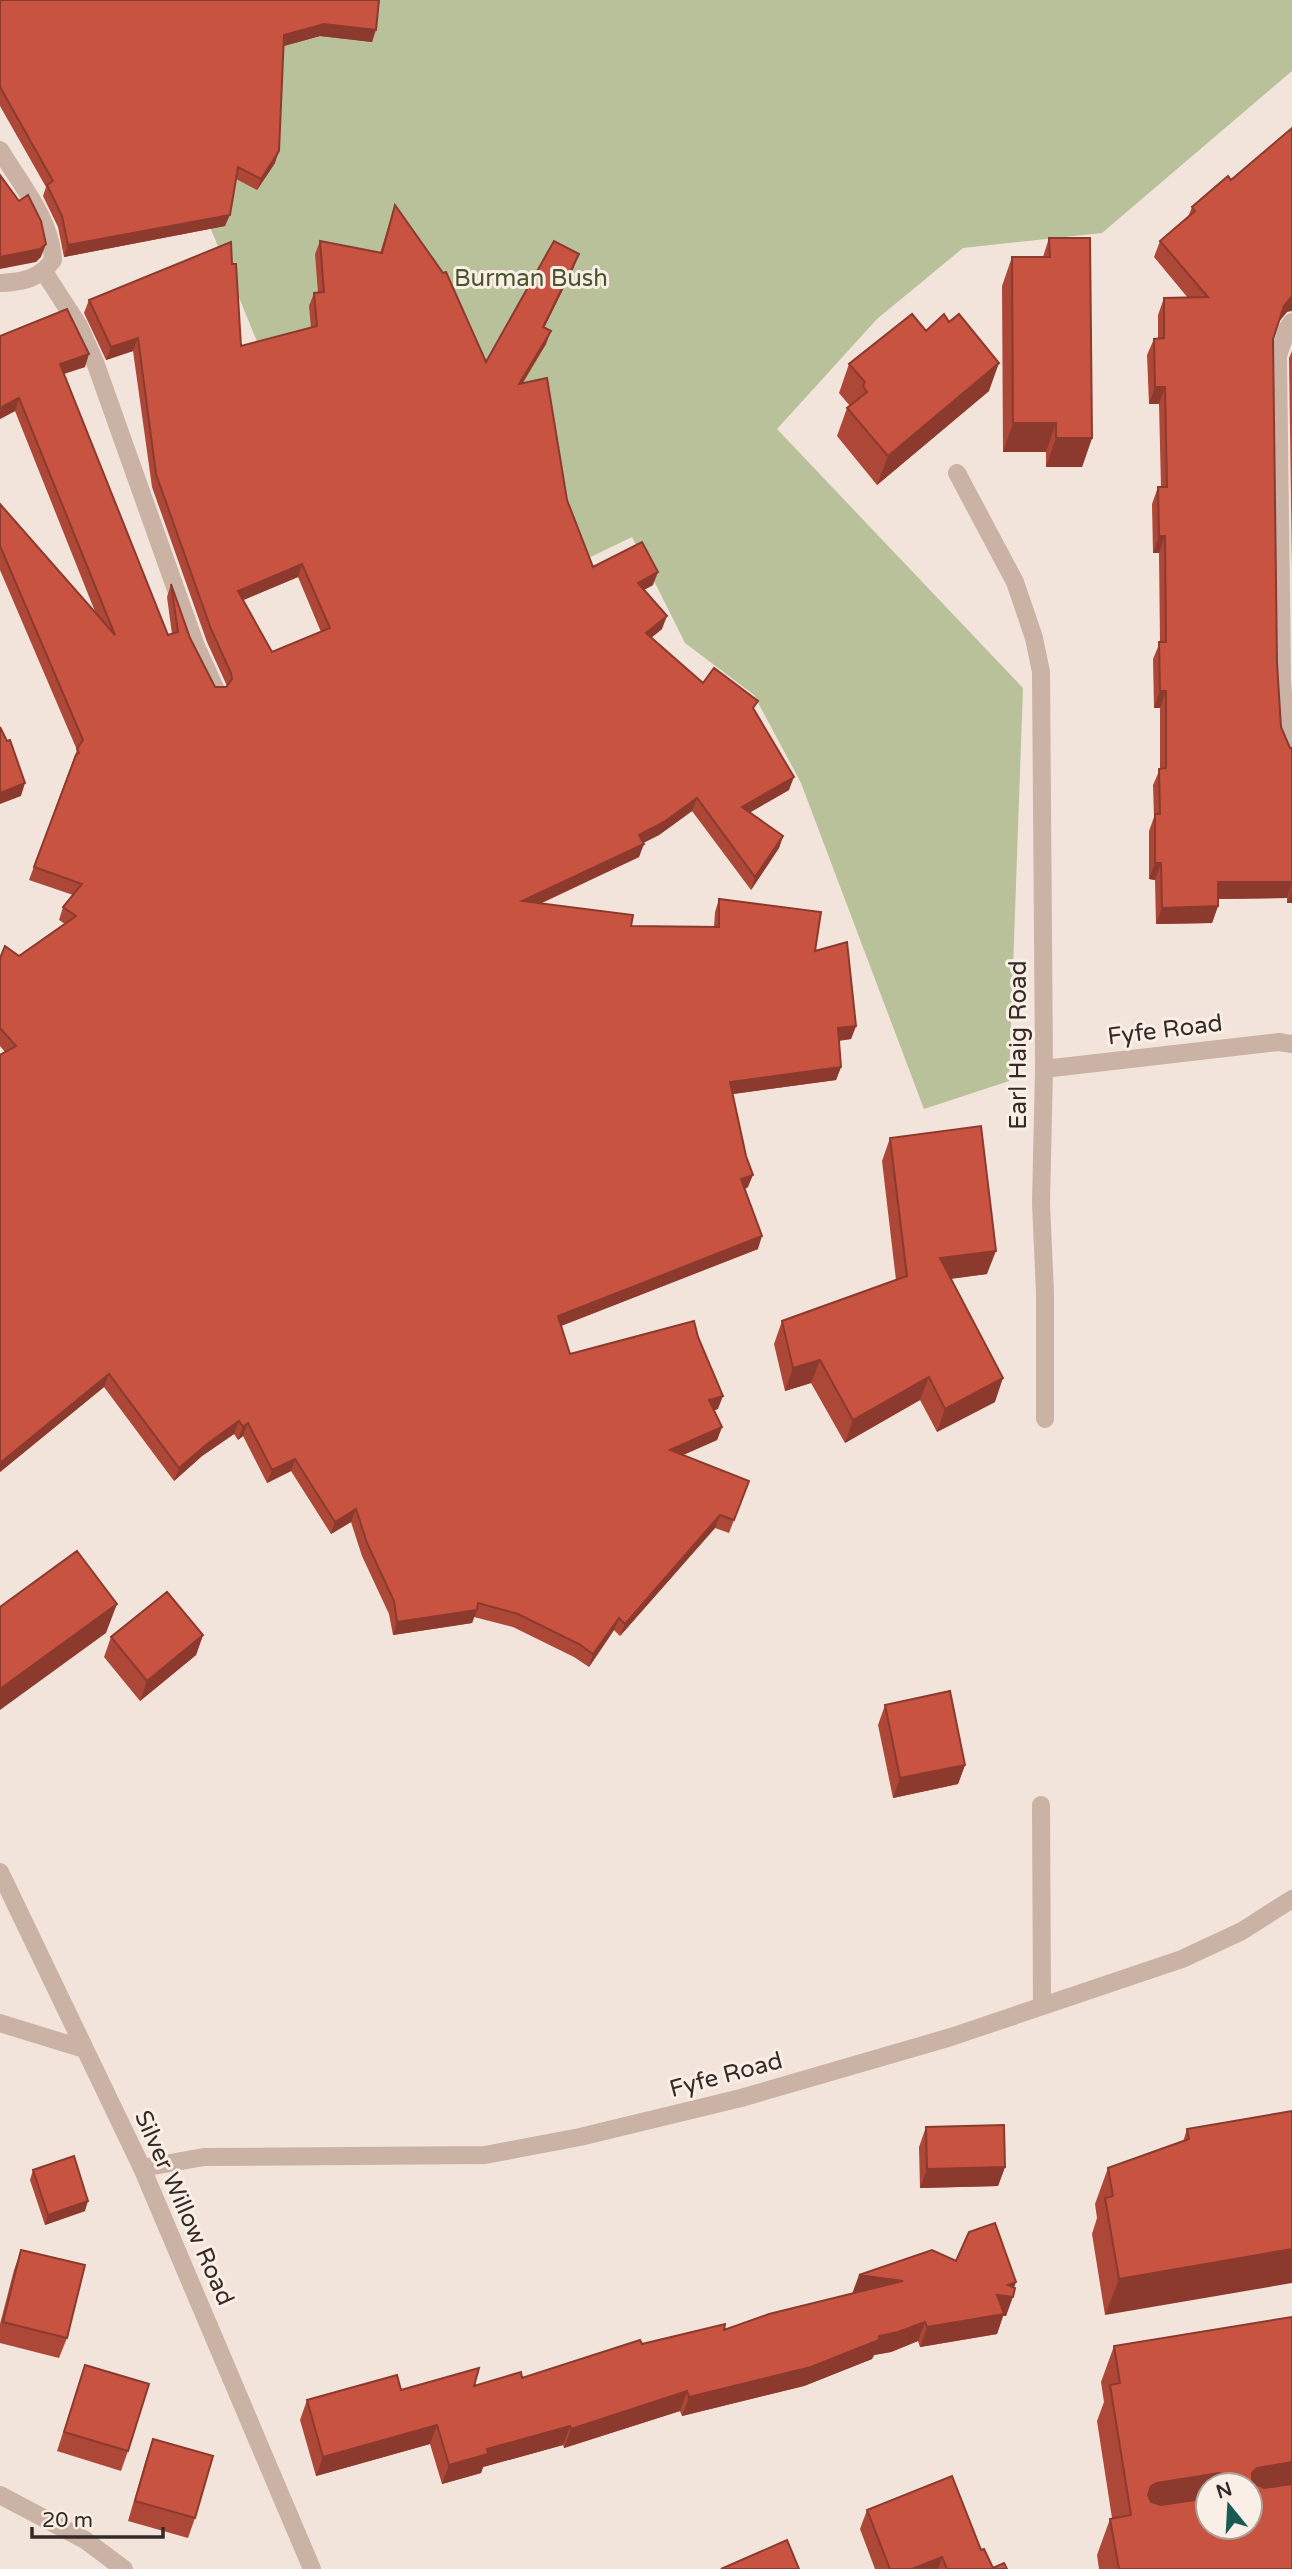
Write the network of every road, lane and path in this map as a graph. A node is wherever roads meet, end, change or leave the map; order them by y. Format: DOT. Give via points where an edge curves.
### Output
graph roads {
  1 [pos="0,150"];
  2 [pos="44,272"];
  3 [pos="0,283"];
  4 [pos="1292,322"];
  5 [pos="957,474"];
  6 [pos="216,690"];
  7 [pos="1292,756"];
  8 [pos="1292,1044"];
  9 [pos="1044,1069"];
  10 [pos="1045,1419"];
  11 [pos="1041,1805"];
  12 [pos="0,1872"];
  13 [pos="1292,1899"];
  14 [pos="1042,2005"];
  15 [pos="0,2023"];
  16 [pos="84,2049"];
  17 [pos="142,2168"];
  18 [pos="0,2495"];
  19 [pos="124,2569"];
  20 [pos="312,2569"];
  1 -- 2 [label="street" via="47,227 53,260"];
  2 -- 3 [label="street" via="29,280"];
  2 -- 6 [label="street" via="79,326 95,362 196,646"];
  4 -- 7 [label="street" via="1278,356 1282,679 1286,740"];
  5 -- 9 [label="street, Earl Haig Road" via="1015,582 1041,672"];
  8 -- 9 [label="street, Fyfe Road"];
  9 -- 10 [label="street, Earl Haig Road"];
  11 -- 14 [label="street"];
  12 -- 16 [label="street, Silver Willow Road"];
  13 -- 14 [label="street, Fyfe Road" via="1242,1931 1182,1959"];
  14 -- 17 [label="street, Fyfe Road" via="951,2037 741,2098 499,2153 204,2157"];
  15 -- 16 [label="street"];
  16 -- 17 [label="street, Silver Willow Road"];
  17 -- 20 [label="street, Silver Willow Road"];
  18 -- 19 [label="street" via="85,2540"];
}
